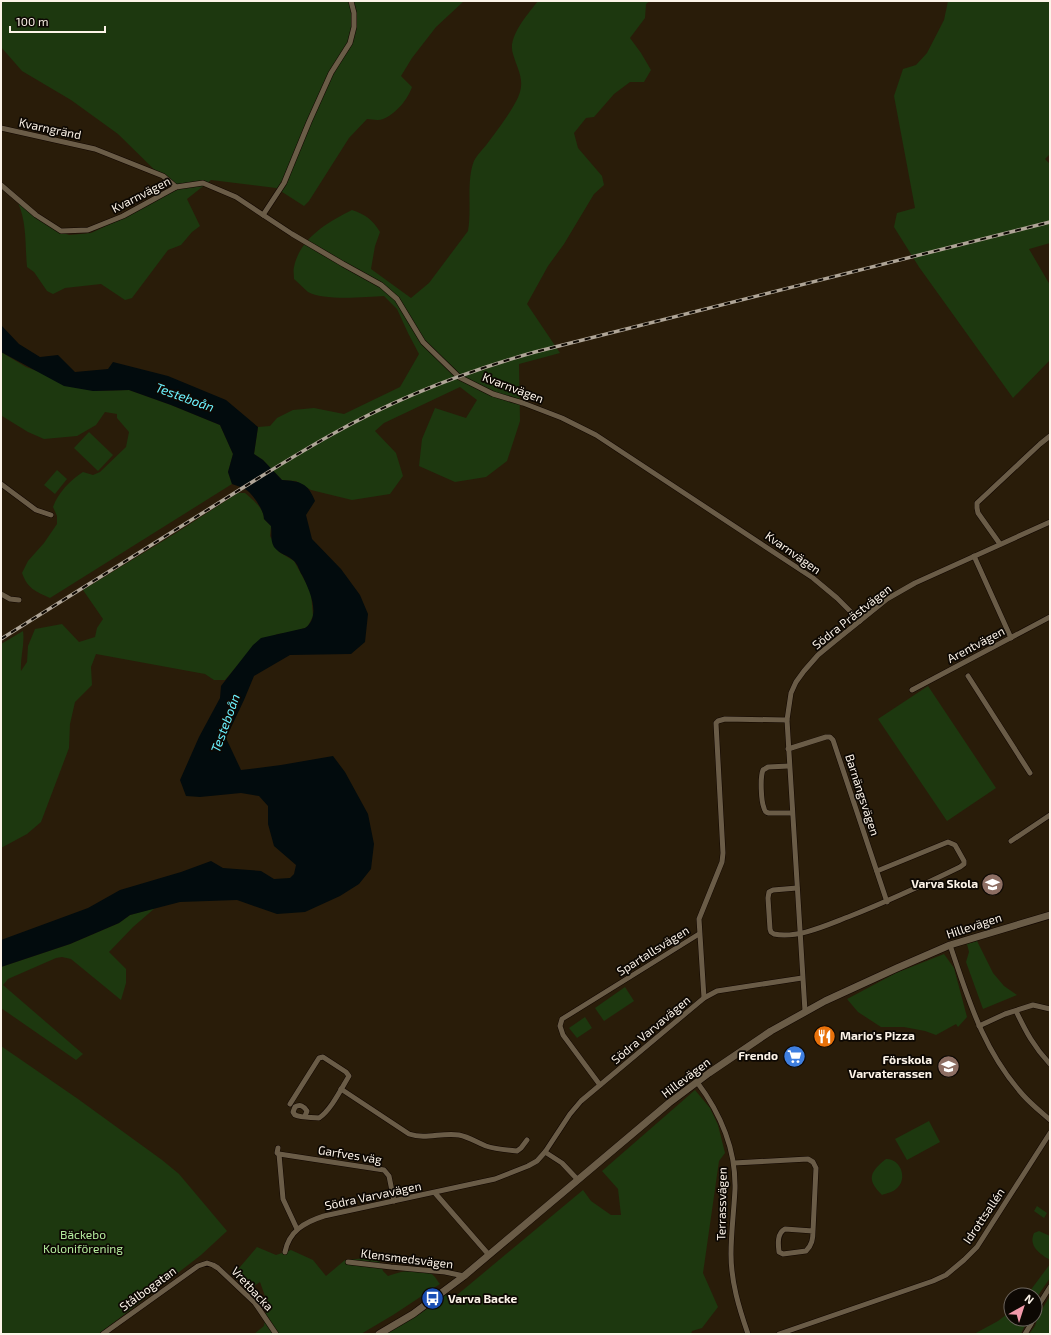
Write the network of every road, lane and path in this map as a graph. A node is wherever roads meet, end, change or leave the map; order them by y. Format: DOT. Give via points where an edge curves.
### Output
graph roads {
  1 [pos="351,1"];
  2 [pos="1,128"];
  3 [pos="1,185"];
  4 [pos="176,187"];
  5 [pos="263,215"];
  6 [pos="1050,436"];
  7 [pos="1,484"];
  8 [pos="51,515"];
  9 [pos="1050,522"];
  10 [pos="1000,544"];
  11 [pos="974,556"];
  12 [pos="1,594"];
  13 [pos="19,600"];
  14 [pos="1050,617"];
  15 [pos="860,621"];
  16 [pos="1011,638"];
  17 [pos="968,676"];
  18 [pos="912,690"];
  19 [pos="787,720"];
  20 [pos="788,749"];
  21 [pos="789,766"];
  22 [pos="1030,773"];
  23 [pos="792,813"];
  24 [pos="1050,815"];
  25 [pos="1010,840"];
  26 [pos="877,871"];
  27 [pos="796,888"];
  28 [pos="887,902"];
  29 [pos="1050,915"];
  30 [pos="799,933"];
  31 [pos="699,934"];
  32 [pos="950,945"];
  33 [pos="802,978"];
  34 [pos="704,998"];
  35 [pos="1050,1009"];
  36 [pos="805,1011"];
  37 [pos="1016,1011"];
  38 [pos="979,1026"];
  39 [pos="1050,1064"];
  40 [pos="697,1082"];
  41 [pos="600,1085"];
  42 [pos="341,1089"];
  43 [pos="290,1104"];
  44 [pos="305,1116"];
  45 [pos="1050,1120"];
  46 [pos="1050,1133"];
  47 [pos="527,1140"];
  48 [pos="278,1148"];
  49 [pos="545,1152"];
  50 [pos="279,1154"];
  51 [pos="734,1163"];
  52 [pos="578,1180"];
  53 [pos="435,1192"];
  54 [pos="394,1201"];
  55 [pos="297,1229"];
  56 [pos="813,1231"];
  57 [pos="285,1252"];
  58 [pos="489,1255"];
  59 [pos="348,1262"];
  60 [pos="207,1263"];
  61 [pos="464,1276"];
  62 [pos="1050,1287"];
  63 [pos="1043,1298"];
  64 [pos="103,1334"];
  65 [pos="276,1334"];
  66 [pos="379,1334"];
  67 [pos="748,1334"];
  68 [pos="779,1334"];
  1 -- 5 [label="street" via="354,27 350,43 331,73 284,183"];
  2 -- 4 [label="street, Kvarngränd" via="95,149 163,176"];
  3 -- 4 [label="street, Kvarnvägen" via="36,215 61,231 88,230 124,216"];
  4 -- 5 [label="street, Kvarnvägen" via="203,183 236,197"];
  5 -- 15 [label="street, Kvarnvägen" via="381,285 397,300 423,342 459,377 493,394 562,418 596,435 813,578"];
  6 -- 10 [label="street" via="977,503 978,513"];
  7 -- 8 [label="street" via="36,510"];
  9 -- 10 [label="street, Södra Prästvägen"];
  10 -- 11 [label="street, Södra Prästvägen"];
  11 -- 15 [label="street, Södra Prästvägen" via="915,583 887,599"];
  11 -- 16 [label="street"];
  12 -- 13 [label="street"];
  14 -- 16 [label="street, Arentvägen"];
  15 -- 19 [label="street, Södra Prästvägen" via="818,656 799,677 789,699"];
  16 -- 18 [label="street, Arentvägen"];
  17 -- 22 [label="street"];
  19 -- 20 [label="street, Södra Prästvägen"];
  19 -- 31 [label="street, Spartallsvägen" via="725,719 716,724 723,853 721,865 699,919"];
  20 -- 21 [label="street, Södra Prästvägen"];
  20 -- 26 [label="street, Barnängsvägen" via="826,737 833,740"];
  21 -- 23 [label="street, Södra Prästvägen"];
  21 -- 23 [label="street" via="768,767 763,770 763,805 768,813"];
  23 -- 27 [label="street, Södra Prästvägen"];
  24 -- 25 [label="street"];
  26 -- 28 [label="street, Barnängsvägen"];
  26 -- 28 [label="street" via="948,842 956,846 963,858 964,862 960,867"];
  27 -- 30 [label="street, Södra Prästvägen"];
  27 -- 30 [label="street" via="769,892 769,926 771,932 776,935"];
  28 -- 30 [label="street"];
  29 -- 32 [label="street, Hillevägen"];
  30 -- 33 [label="street, Södra Prästvägen"];
  31 -- 34 [label="street"];
  31 -- 41 [label="street, Spartallsvägen" via="562,1019 560,1026 563,1034"];
  32 -- 36 [label="street, Hillevägen"];
  32 -- 38 [label="street"];
  33 -- 34 [label="street, Södra Varvavägen" via="717,991"];
  33 -- 36 [label="street, Södra Prästvägen"];
  34 -- 41 [label="street, Södra Varvavägen"];
  35 -- 37 [label="street" via="1033,1005"];
  36 -- 40 [label="street, Hillevägen"];
  37 -- 38 [label="street"];
  37 -- 39 [label="street" via="1027,1035"];
  38 -- 45 [label="street" via="997,1062 1008,1077"];
  40 -- 51 [label="street, Terrassvägen" via="721,1120 729,1139"];
  40 -- 52 [label="street, Hillevägen"];
  41 -- 49 [label="street, Södra Varvavägen" via="575,1108"];
  42 -- 43 [label="street" via="349,1076 323,1057 319,1058"];
  42 -- 44 [label="street" via="319,1118"];
  42 -- 47 [label="street" via="409,1134 422,1137 459,1135 489,1147 517,1151"];
  46 -- 68 [label="street, Idrottsallén" via="981,1241 946,1275"];
  48 -- 50 [label="street"];
  49 -- 52 [label="street" via="562,1163"];
  49 -- 53 [label="street, Södra Varvavägen" via="533,1164 495,1179"];
  50 -- 54 [label="street, Garfves väg" via="384,1170 389,1176"];
  50 -- 55 [label="street" via="283,1199"];
  51 -- 56 [label="street" via="792,1159 808,1159 813,1162 816,1168"];
  51 -- 67 [label="street, Terrassvägen" via="732,1270 738,1303"];
  52 -- 58 [label="street, Hillevägen"];
  53 -- 54 [label="street, Södra Varvavägen"];
  53 -- 58 [label="street"];
  54 -- 55 [label="street, Södra Varvavägen" via="324,1216"];
  55 -- 57 [label="street"];
  56 -- 56 [label="street" via="811,1244 806,1250 783,1254 779,1252 779,1233 782,1230"];
  58 -- 61 [label="street, Hillevägen"];
  59 -- 61 [label="street, Klensmedsvägen"];
  60 -- 64 [label="street, Stålbogatan" via="198,1266"];
  60 -- 65 [label="street, Vretbacka" via="213,1264 246,1294"];
  61 -- 66 [label="street, Hillevägen" via="413,1314"];
  62 -- 63 [label="street"];
}
